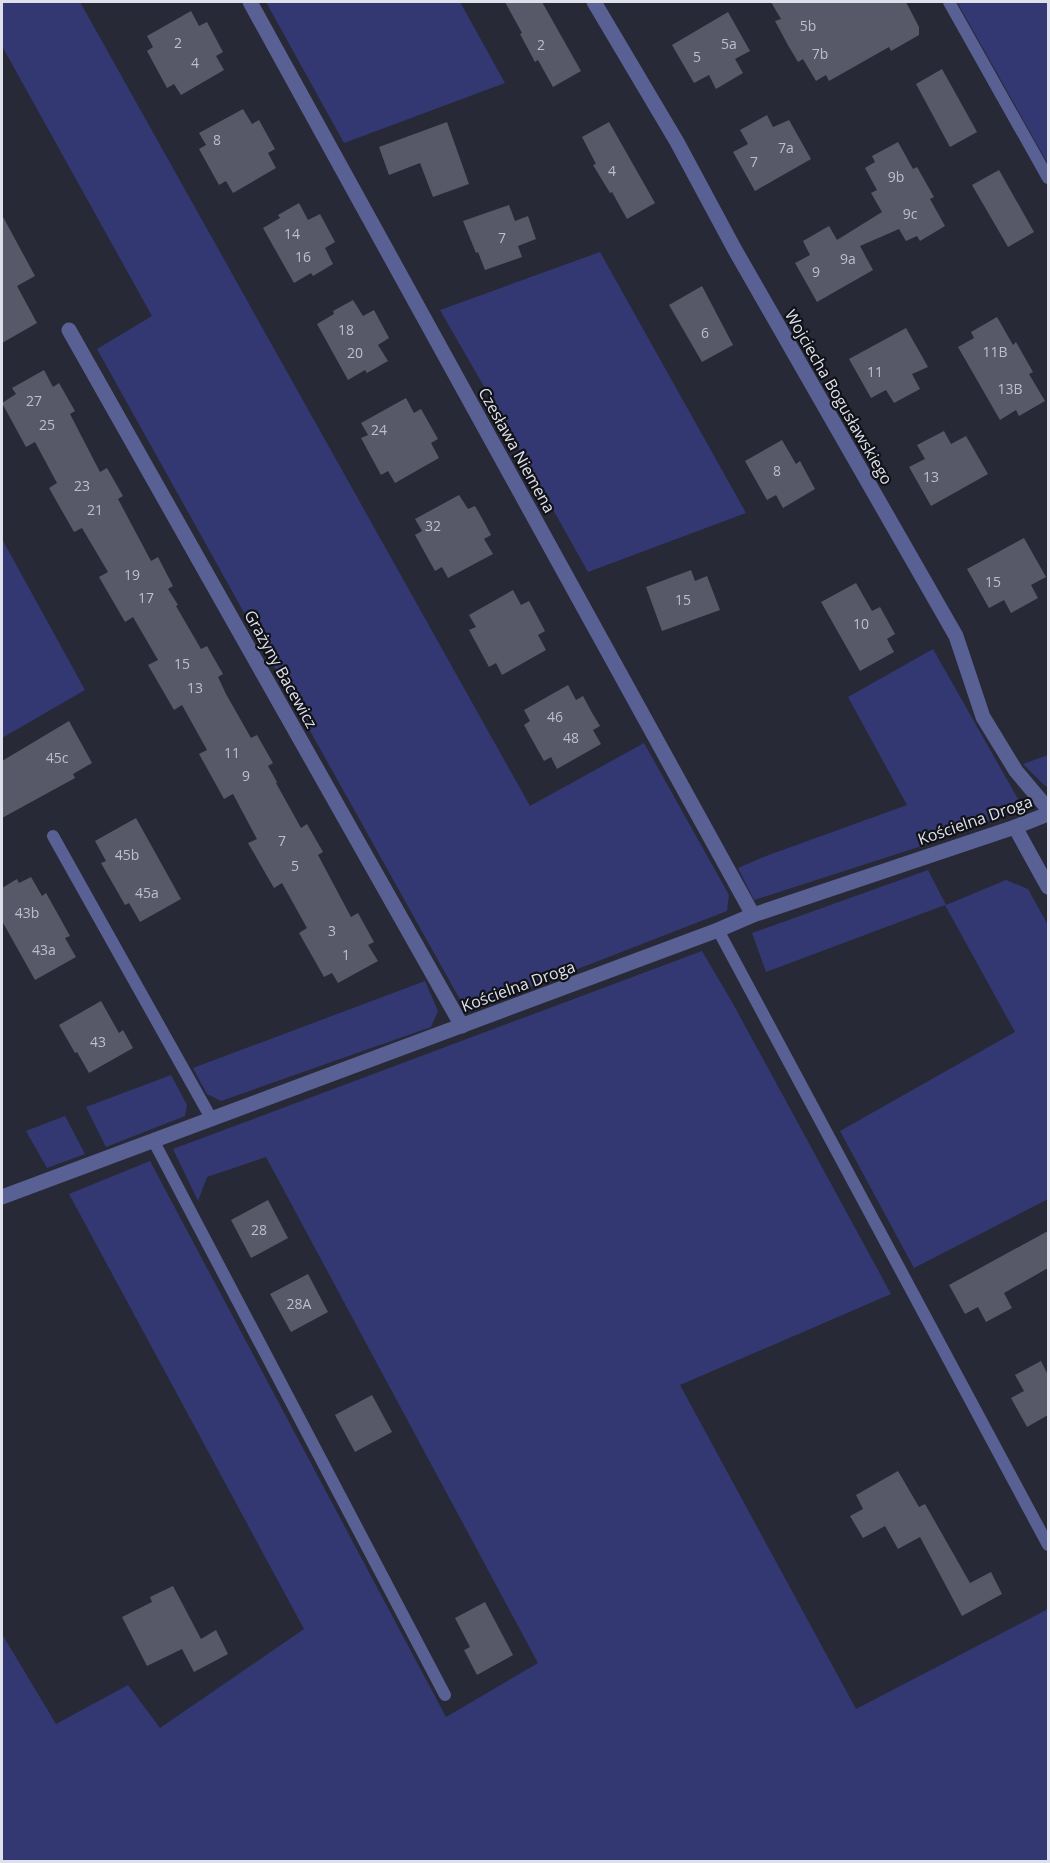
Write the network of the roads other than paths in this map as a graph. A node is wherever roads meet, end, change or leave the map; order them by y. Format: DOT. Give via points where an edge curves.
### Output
graph roads {
  1 [pos="250,2"];
  2 [pos="594,2"];
  3 [pos="949,2"];
  4 [pos="1048,178"];
  5 [pos="69,330"];
  6 [pos="1048,812"];
  7 [pos="1015,827"];
  8 [pos="53,836"];
  9 [pos="1048,887"];
  10 [pos="753,915"];
  11 [pos="718,930"];
  12 [pos="462,1026"];
  13 [pos="211,1118"];
  14 [pos="153,1140"];
  15 [pos="2,1197"];
  16 [pos="1048,1545"];
  17 [pos="445,1695"];
  1 -- 10 [label="street, Czesława Niemena"];
  2 -- 6 [label="street, Wojciecha Bogusławskiego" via="677,141 741,261 956,636 983,717 1016,771"];
  3 -- 4 [label="lane"];
  5 -- 12 [label="street, Grażyny Bacewicz"];
  6 -- 7 [label="street, Kościelna Droga"];
  7 -- 9 [label="street"];
  7 -- 10 [label="street, Kościelna Droga"];
  8 -- 13 [label="lane"];
  10 -- 11 [label="street, Kościelna Droga"];
  11 -- 12 [label="street, Kościelna Droga"];
  11 -- 16 [label="lane"];
  12 -- 13 [label="street, Kościelna Droga"];
  13 -- 14 [label="street, Kościelna Droga"];
  14 -- 15 [label="street, Kościelna Droga"];
  14 -- 17 [label="lane"];
}
